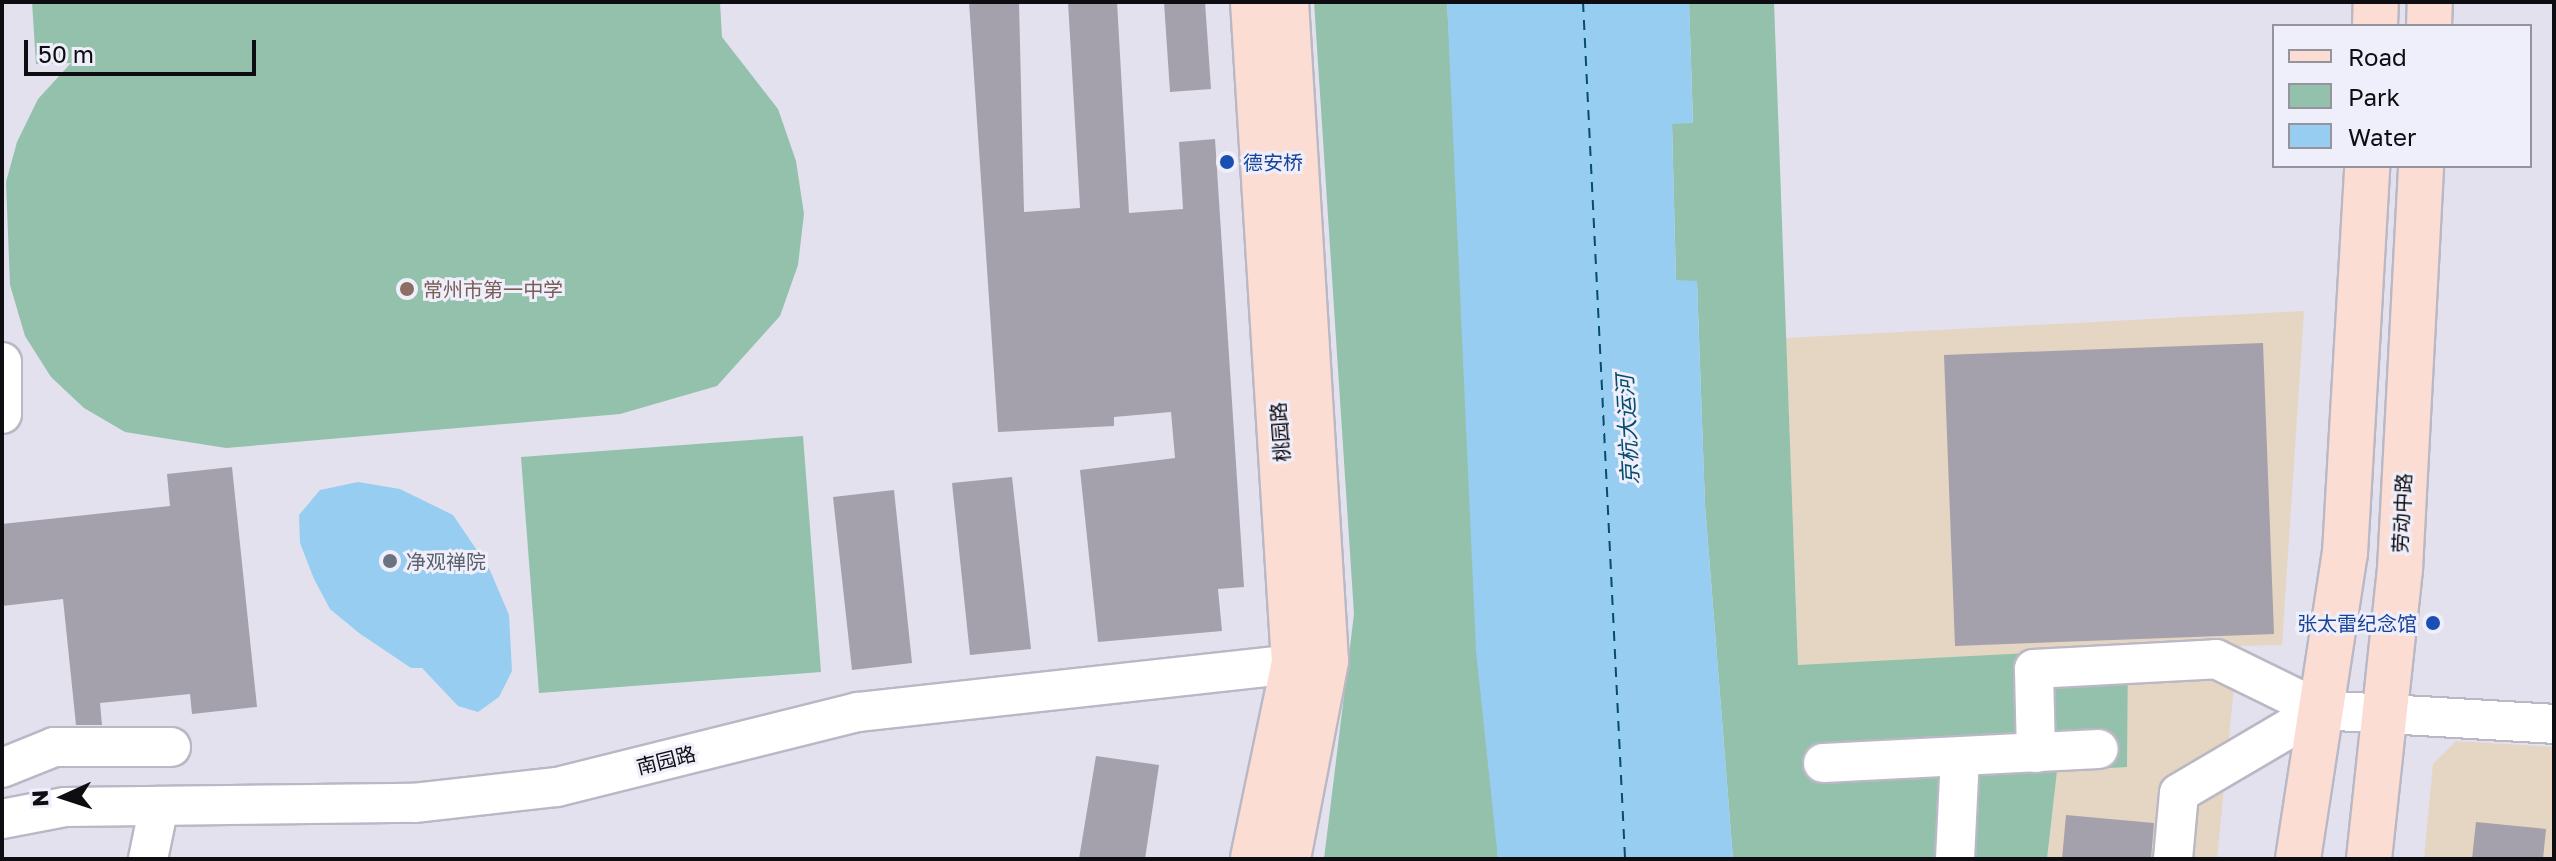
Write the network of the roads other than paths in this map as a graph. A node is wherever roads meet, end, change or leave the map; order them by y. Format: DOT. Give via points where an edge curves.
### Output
graph roads {
  1 [pos="1253,2"];
  2 [pos="1286,2"];
  3 [pos="2376,2"];
  4 [pos="2430,2"];
  5 [pos="2375,24"];
  6 [pos="2429,24"];
  7 [pos="2367,168"];
  8 [pos="2421,168"];
  9 [pos="2,362"];
  10 [pos="2,414"];
  11 [pos="1310,662"];
  12 [pos="2320,710"];
  13 [pos="2384,717"];
  14 [pos="2554,724"];
  15 [pos="171,747"];
  16 [pos="2099,749"];
  17 [pos="2036,753"];
  18 [pos="1960,757"];
  19 [pos="1823,763"];
  20 [pos="2,768"];
  21 [pos="2,776"];
  22 [pos="159,806"];
  23 [pos="10,816"];
  24 [pos="148,859"];
  25 [pos="1253,859"];
  26 [pos="1288,859"];
  27 [pos="1955,859"];
  28 [pos="2173,859"];
  29 [pos="2298,859"];
  30 [pos="2369,859"];
  1 -- 11 [label="main road, 桃园路"];
  2 -- 11 [label="main road, 桃园路"];
  3 -- 5 [label="main road"];
  4 -- 6 [label="main road"];
  7 -- 12 [label="main road" via="2345,553"];
  8 -- 13 [label="main road, 劳动中路" via="2400,569"];
  9 -- 10 [label="street"];
  11 -- 22 [label="street, 南园路" via="858,712 557,787 414,803"];
  11 -- 25 [label="main road, 桃园路"];
  11 -- 26 [label="main road, 桃园路"];
  12 -- 13 [label="street"];
  12 -- 17 [label="street" via="2216,659 2034,669"];
  12 -- 28 [label="street" via="2179,793"];
  12 -- 29 [label="main road"];
  13 -- 14 [label="street"];
  13 -- 30 [label="main road, 劳动中路"];
  15 -- 20 [label="street" via="54,747"];
  16 -- 17 [label="street"];
  17 -- 18 [label="street"];
  18 -- 19 [label="street"];
  18 -- 27 [label="street"];
  21 -- 23 [label="street"];
  22 -- 23 [label="street, 南园路"];
  22 -- 24 [label="street"];
}
